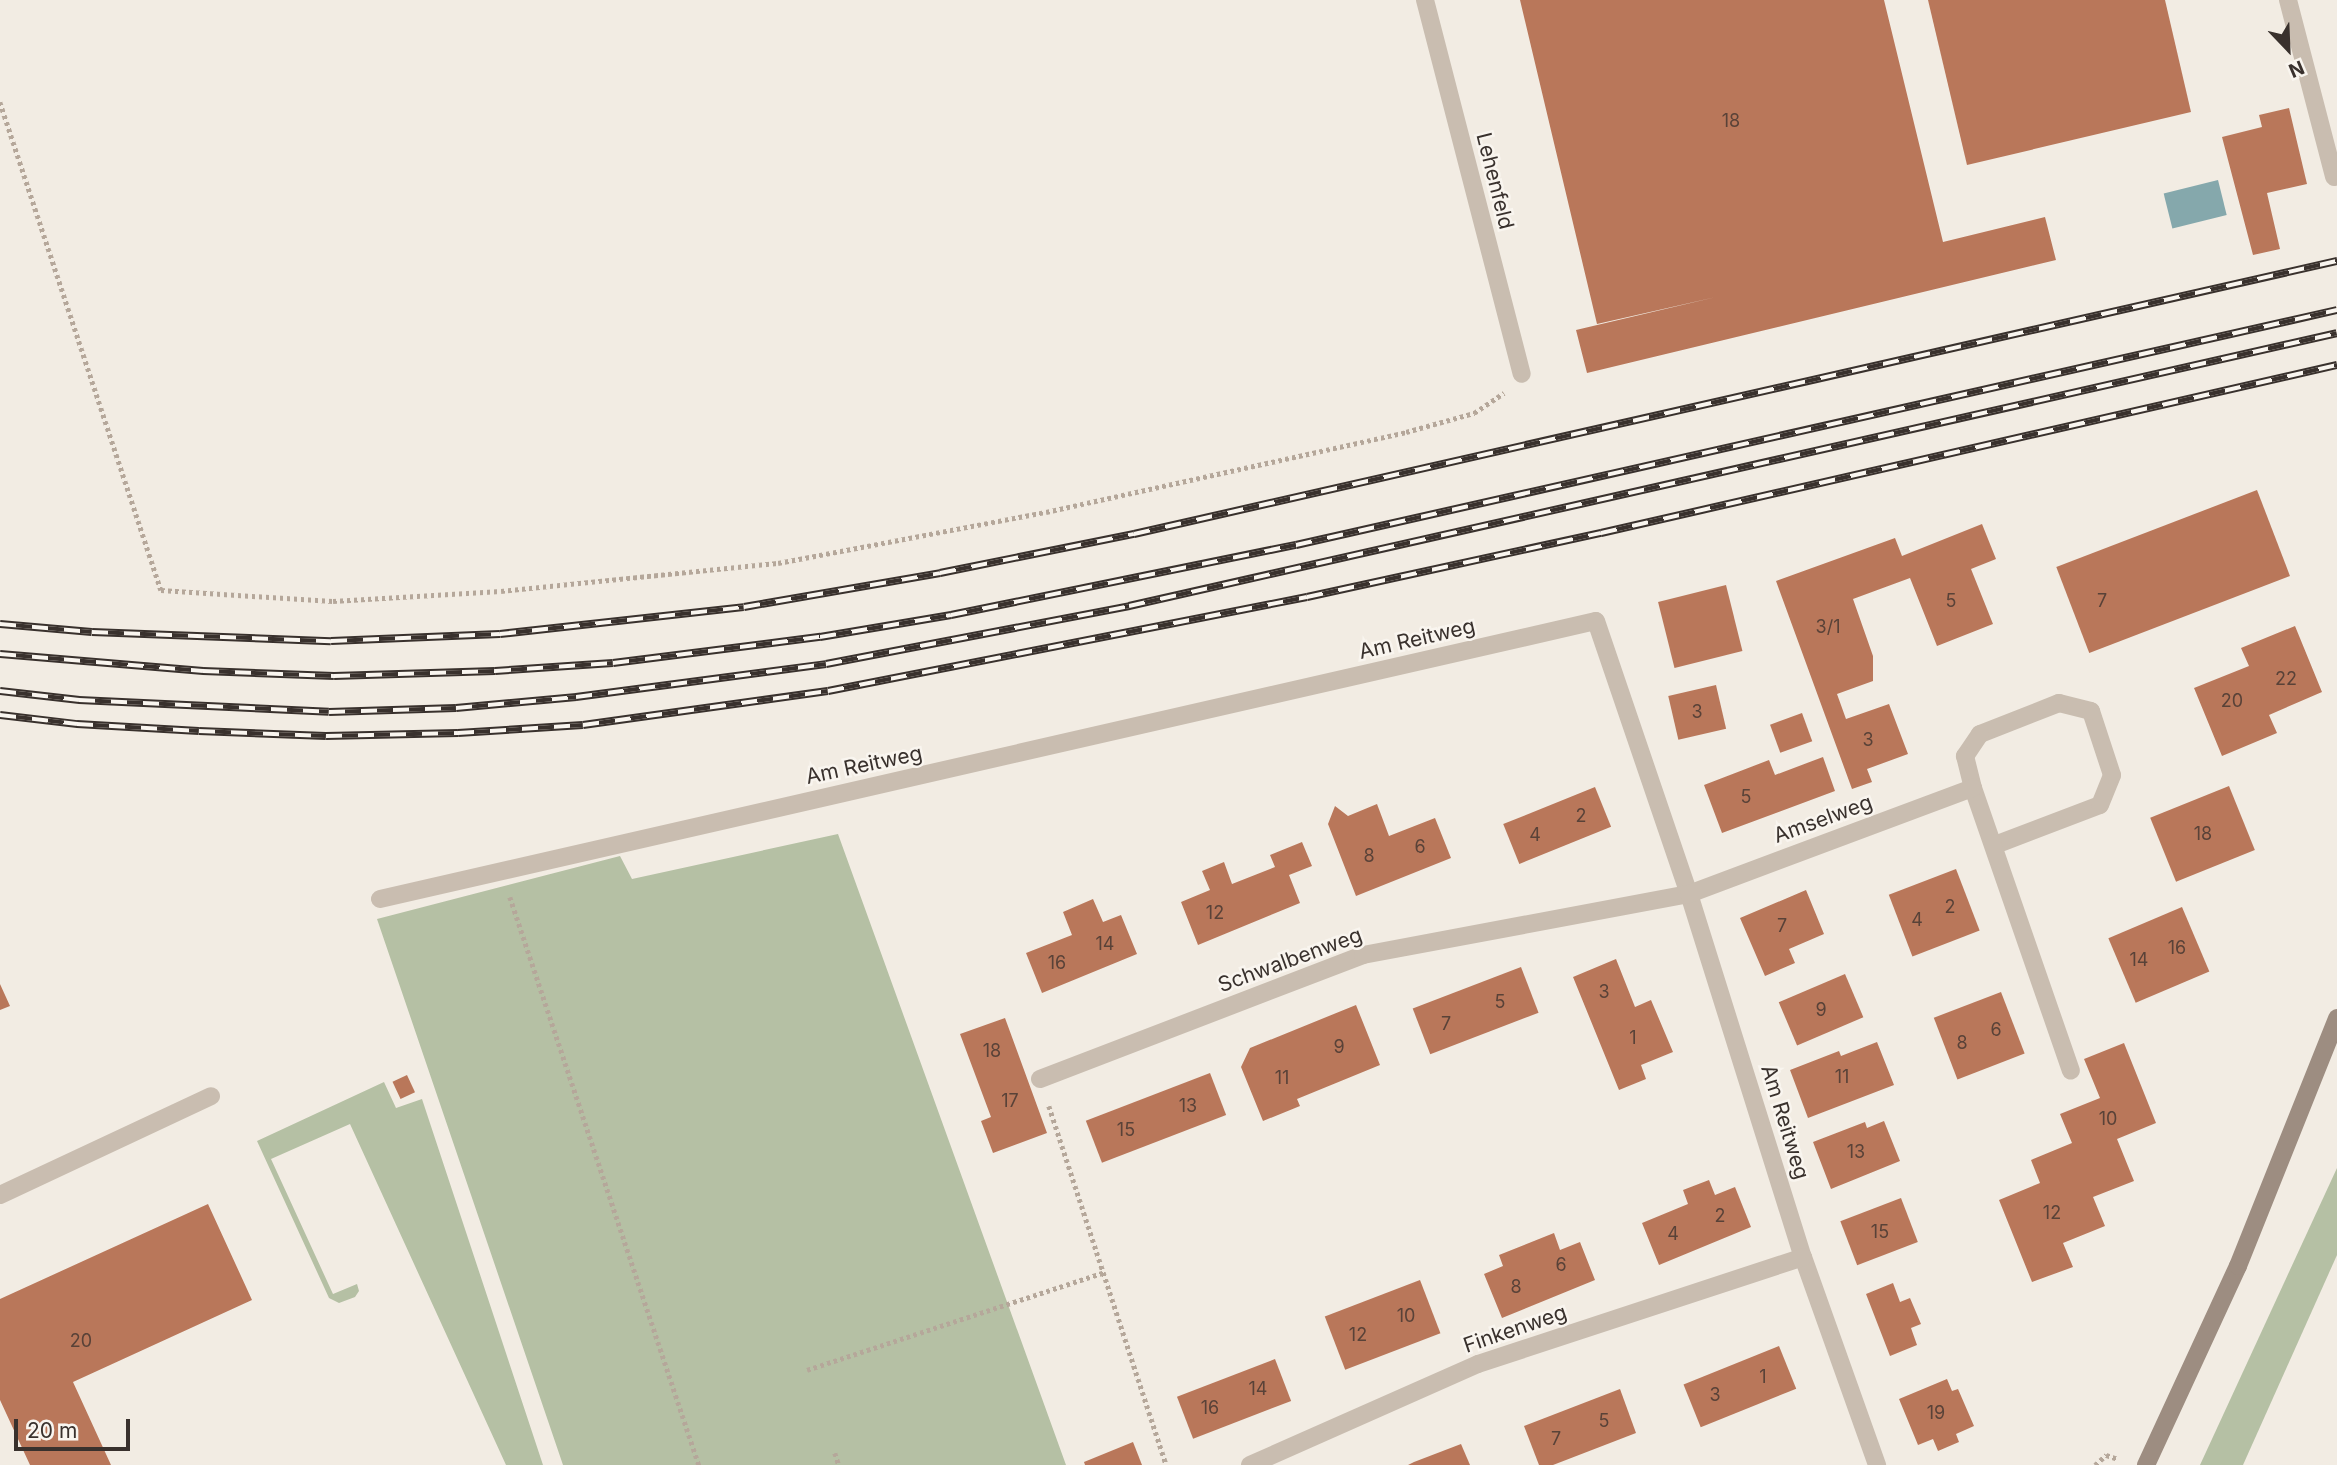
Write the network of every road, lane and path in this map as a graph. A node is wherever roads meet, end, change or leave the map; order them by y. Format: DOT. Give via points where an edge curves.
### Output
graph roads {
  1 [pos="1425,0"];
  2 [pos="2288,0"];
  3 [pos="0,102"];
  4 [pos="2334,177"];
  5 [pos="1522,374"];
  6 [pos="1973,788"];
  7 [pos="1994,845"];
  8 [pos="500,870"];
  9 [pos="1689,894"];
  10 [pos="380,899"];
  11 [pos="2337,1018"];
  12 [pos="2071,1071"];
  13 [pos="1040,1079"];
  14 [pos="211,1096"];
  15 [pos="0,1195"];
  16 [pos="1803,1257"];
  17 [pos="1105,1272"];
  18 [pos="807,1370"];
  19 [pos="835,1453"];
  20 [pos="2126,1462"];
  21 [pos="699,1465"];
  22 [pos="839,1465"];
  23 [pos="1166,1465"];
  24 [pos="1250,1465"];
  25 [pos="1877,1465"];
  26 [pos="2095,1465"];
  27 [pos="2146,1465"];
  1 -- 5 [label="street, Lehenfeld"];
  2 -- 4 [label="street"];
  3 -- 5 [label="path" via="160,590 333,601 501,591 778,563 1046,512 1406,432 1474,413"];
  6 -- 7 [label="street"];
  6 -- 7 [label="street" via="1965,756 1980,734 2059,704 2091,711 2112,775 2100,805"];
  6 -- 9 [label="street, Amselweg"];
  7 -- 12 [label="street"];
  8 -- 9 [label="street, Am Reitweg" via="1597,621"];
  8 -- 10 [label="street, Am Reitweg"];
  8 -- 21 [label="path"];
  9 -- 13 [label="street, Schwalbenweg" via="1363,955"];
  9 -- 16 [label="street, Am Reitweg"];
  11 -- 27 [label="main road" via="2238,1266"];
  13 -- 17 [label="path"];
  14 -- 15 [label="street"];
  16 -- 24 [label="street, Finkenweg" via="1478,1364"];
  16 -- 25 [label="street, Am Reitweg"];
  17 -- 18 [label="path"];
  17 -- 23 [label="path"];
  19 -- 22 [label="path"];
  20 -- 26 [label="path" via="2106,1455"];
}
